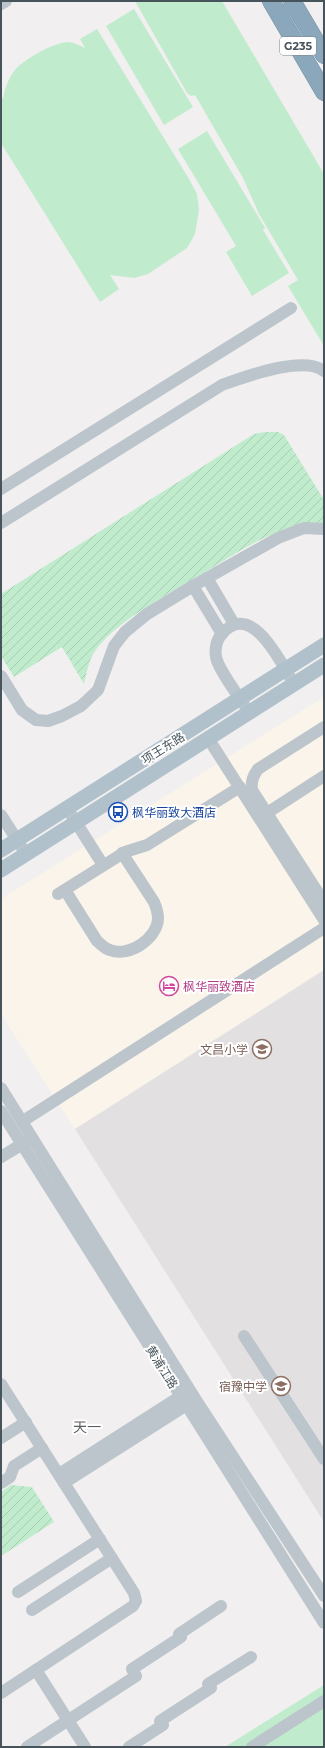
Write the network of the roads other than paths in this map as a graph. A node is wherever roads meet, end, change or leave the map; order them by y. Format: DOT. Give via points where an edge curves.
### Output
graph roads {
  1 [pos="6,1"];
  2 [pos="271,1"];
  3 [pos="292,1"];
  4 [pos="1,4"];
  5 [pos="324,55"];
  6 [pos="324,92"];
  7 [pos="291,308"];
  8 [pos="324,371"];
  9 [pos="1,489"];
  10 [pos="1,523"];
  11 [pos="324,529"];
  12 [pos="207,578"];
  13 [pos="193,586"];
  14 [pos="234,624"];
  15 [pos="222,634"];
  16 [pos="324,645"];
  17 [pos="324,665"];
  18 [pos="286,670"];
  19 [pos="1,676"];
  20 [pos="294,684"];
  21 [pos="241,699"];
  22 [pos="249,712"];
  23 [pos="324,726"];
  24 [pos="208,738"];
  25 [pos="324,776"];
  26 [pos="240,787"];
  27 [pos="67,808"];
  28 [pos="267,813"];
  29 [pos="1,815"];
  30 [pos="76,822"];
  31 [pos="17,840"];
  32 [pos="1,850"];
  33 [pos="122,853"];
  34 [pos="26,854"];
  35 [pos="103,865"];
  36 [pos="1,870"];
  37 [pos="324,902"];
  38 [pos="324,920"];
  39 [pos="324,928"];
  40 [pos="1,1088"];
  41 [pos="1,1111"];
  42 [pos="22,1121"];
  43 [pos="27,1141"];
  44 [pos="1,1157"];
  45 [pos="244,1336"];
  46 [pos="1,1384"];
  47 [pos="188,1398"];
  48 [pos="26,1422"];
  49 [pos="1,1438"];
  50 [pos="42,1448"];
  51 [pos="324,1459"];
  52 [pos="62,1479"];
  53 [pos="1,1483"];
  54 [pos="100,1539"];
  55 [pos="112,1558"];
  56 [pos="18,1592"];
  57 [pos="324,1596"];
  58 [pos="221,1606"];
  59 [pos="32,1610"];
  60 [pos="324,1622"];
  61 [pos="251,1657"];
  62 [pos="36,1670"];
  63 [pos="1,1693"];
  64 [pos="324,1701"];
  65 [pos="68,1720"];
  66 [pos="27,1747"];
  67 [pos="85,1747"];
  68 [pos="129,1747"];
  69 [pos="252,1747"];
  1 -- 4 [label="street"];
  2 -- 6 [label="highway, G235"];
  3 -- 5 [label="highway, G235"];
  7 -- 9 [label="street"];
  8 -- 10 [label="street" via="303,366 275,368 222,385"];
  11 -- 12 [label="street" via="304,528 284,536"];
  12 -- 13 [label="street"];
  12 -- 14 [label="street"];
  13 -- 15 [label="street"];
  13 -- 19 [label="street" via="147,614 126,632 114,646 98,690 81,706 62,716 48,721 36,720 22,710"];
  14 -- 15 [label="street"];
  14 -- 18 [label="street" via="249,626 264,636"];
  15 -- 21 [label="street" via="218,639 216,652 218,663"];
  16 -- 18 [label="main road, 项王东路"];
  17 -- 20 [label="main road, 项王东路"];
  18 -- 20 [label="street"];
  18 -- 21 [label="main road, 项王东路"];
  20 -- 22 [label="main road, 项王东路"];
  21 -- 22 [label="street"];
  21 -- 27 [label="main road, 项王东路"];
  22 -- 24 [label="main road, 项王东路"];
  23 -- 28 [label="street" via="258,769 253,776 252,790"];
  24 -- 26 [label="street"];
  24 -- 30 [label="main road, 项王东路"];
  25 -- 28 [label="street"];
  26 -- 33 [label="street" via="147,845"];
  26 -- 38 [label="street"];
  27 -- 30 [label="street"];
  27 -- 31 [label="main road, 项王东路"];
  28 -- 37 [label="street"];
  29 -- 31 [label="street"];
  30 -- 34 [label="main road, 项王东路"];
  30 -- 35 [label="street"];
  31 -- 32 [label="main road, 项王东路"];
  31 -- 34 [label="street"];
  33 -- 35 [label="street"];
  33 -- 35 [label="street" via="154,902 158,918 151,936 145,942 126,951 110,951 97,941 61,892"];
  34 -- 36 [label="main road, 项王东路"];
  39 -- 42 [label="street"];
  40 -- 42 [label="street, 黄浦江路"];
  41 -- 43 [label="street, 黄浦江路"];
  42 -- 43 [label="street, 黄浦江路"];
  43 -- 44 [label="street"];
  43 -- 47 [label="street, 黄浦江路"];
  45 -- 51 [label="street"];
  46 -- 48 [label="street"];
  47 -- 52 [label="street"];
  47 -- 57 [label="street, 黄浦江路"];
  47 -- 60 [label="street, 黄浦江路"];
  48 -- 49 [label="street"];
  48 -- 50 [label="street"];
  50 -- 52 [label="street"];
  50 -- 53 [label="street" via="14,1466 10,1477"];
  52 -- 54 [label="street"];
  54 -- 55 [label="street"];
  54 -- 56 [label="street"];
  55 -- 59 [label="street"];
  55 -- 62 [label="street" via="134,1593 136,1601 133,1606"];
  58 -- 65 [label="street" via="179,1634 181,1637 132,1669 136,1676"];
  61 -- 68 [label="street" via="208,1684 211,1688 160,1720 163,1725"];
  62 -- 63 [label="street"];
  62 -- 65 [label="street"];
  64 -- 69 [label="street"];
  65 -- 66 [label="street"];
  65 -- 67 [label="street"];
}
